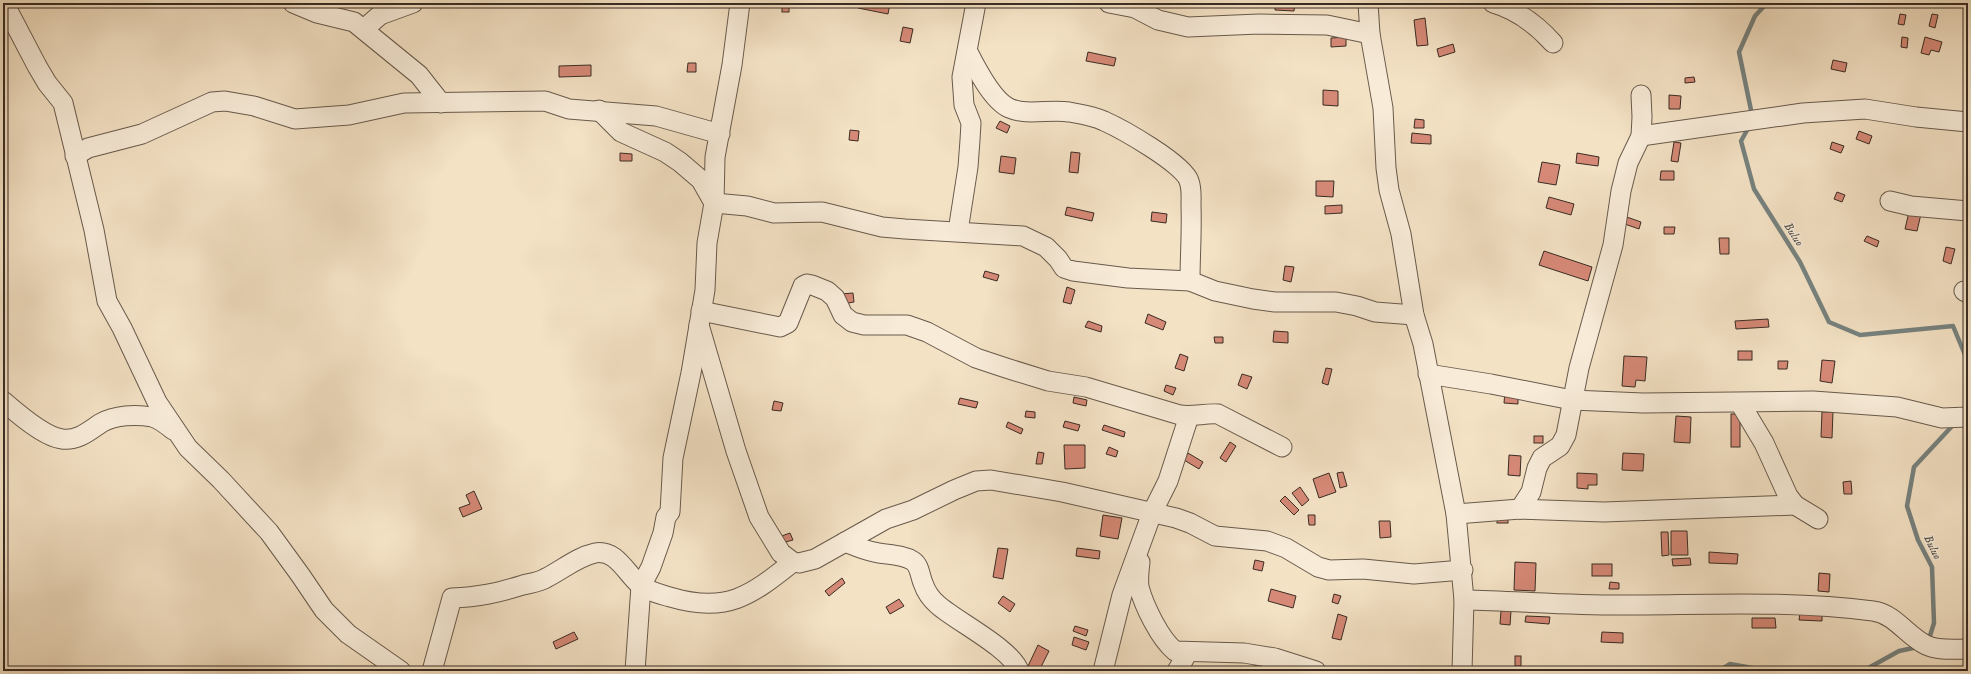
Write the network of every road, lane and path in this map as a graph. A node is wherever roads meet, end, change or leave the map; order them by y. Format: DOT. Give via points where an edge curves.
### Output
graph roads {
  1 [pos="4,3"];
  2 [pos="293,3"];
  3 [pos="413,3"];
  4 [pos="740,3"];
  5 [pos="976,3"];
  6 [pos="1109,3"];
  7 [pos="1368,3"];
  8 [pos="1493,3"];
  9 [pos="364,29"];
  10 [pos="1370,34"];
  11 [pos="1553,43"];
  12 [pos="968,52"];
  13 [pos="1641,95"];
  14 [pos="441,103"];
  15 [pos="600,110"];
  16 [pos="1968,122"];
  17 [pos="720,134"];
  18 [pos="1641,136"];
  19 [pos="75,156"];
  20 [pos="1890,201"];
  21 [pos="714,203"];
  22 [pos="1968,211"];
  23 [pos="958,231"];
  24 [pos="1190,281"];
  25 [pos="1414,314"];
  26 [pos="700,318"];
  27 [pos="1428,374"];
  28 [pos="1572,400"];
  29 [pos="3,401"];
  30 [pos="1740,403"];
  31 [pos="1189,416"];
  32 [pos="1968,417"];
  33 [pos="179,434"];
  34 [pos="1282,447"];
  35 [pos="1795,505"];
  36 [pos="1520,509"];
  37 [pos="1152,513"];
  38 [pos="1456,514"];
  39 [pos="1818,519"];
  40 [pos="1143,539"];
  41 [pos="845,542"];
  42 [pos="793,562"];
  43 [pos="1463,570"];
  44 [pos="641,586"];
  45 [pos="1464,600"];
  46 [pos="1968,649"];
  47 [pos="1188,652"];
  48 [pos="401,671"];
  49 [pos="432,671"];
  50 [pos="635,671"];
  51 [pos="1019,671"];
  52 [pos="1103,671"];
  53 [pos="1177,671"];
  54 [pos="1316,671"];
  55 [pos="1462,671"];
  1 -- 19 [label="street" via="47,83 63,103"];
  2 -- 9 [label="street" via="317,13 348,20"];
  3 -- 9 [label="street" via="380,15"];
  4 -- 17 [label="street"];
  5 -- 12 [label="street"];
  6 -- 10 [label="street" via="1135,8 1158,20 1188,27 1327,25"];
  7 -- 10 [label="street"];
  8 -- 11 [label="street" via="1528,19"];
  9 -- 14 [label="street" via="419,75"];
  10 -- 25 [label="street" via="1383,108 1389,190 1401,234"];
  12 -- 23 [label="street" via="962,77 962,93 971,122 970,140"];
  12 -- 24 [label="street" via="986,83 1008,107 1023,111 1070,112 1102,120 1140,140 1182,171 1189,180 1191,189"];
  13 -- 18 [label="street"];
  14 -- 15 [label="street" via="545,101 561,108"];
  14 -- 19 [label="street" via="404,103 349,115 295,119 254,106 225,101 212,102 148,132 88,148"];
  15 -- 17 [label="street" via="656,116"];
  15 -- 21 [label="street" via="621,132 670,154 680,162 700,180"];
  16 -- 18 [label="street" via="1865,110 1803,113"];
  17 -- 21 [label="street" via="715,157"];
  18 -- 28 [label="street" via="1628,162 1613,245"];
  19 -- 33 [label="street" via="94,230 106,301 122,328 157,402"];
  20 -- 22 [label="street" via="1911,206"];
  21 -- 23 [label="street" via="747,206 774,213 822,212 905,230"];
  21 -- 26 [label="street" via="707,243 705,290"];
  23 -- 24 [label="street" via="1023,236 1046,246 1064,268 1073,271 1128,278"];
  24 -- 25 [label="street" via="1215,291 1253,299 1336,302 1375,312"];
  25 -- 27 [label="street"];
  26 -- 31 [label="street" via="780,327 788,323 803,286 812,285 827,291 835,298 843,314 852,322 907,325 928,332 976,358 1006,368"];
  26 -- 42 [label="street" via="736,451 759,517 781,553"];
  26 -- 44 [label="street" via="674,458 670,512 666,517 651,567"];
  27 -- 28 [label="street"];
  27 -- 38 [label="street"];
  28 -- 30 [label="street" via="1643,404"];
  28 -- 36 [label="street" via="1566,435 1560,446 1542,458 1531,492"];
  29 -- 33 [label="street" via="49,435 61,439 79,437 102,422 126,416 153,417"];
  30 -- 32 [label="street" via="1859,403 1897,407 1942,418"];
  30 -- 35 [label="street"];
  31 -- 34 [label="street" via="1218,414"];
  31 -- 37 [label="street" via="1168,481"];
  33 -- 48 [label="street" via="188,448 222,480 269,532 324,610 348,634"];
  35 -- 36 [label="street" via="1604,512"];
  35 -- 39 [label="street"];
  36 -- 38 [label="street"];
  37 -- 40 [label="street"];
  37 -- 41 [label="street" via="1072,494 991,480 967,484 913,510 886,519"];
  37 -- 43 [label="street" via="1190,523 1216,536 1267,541 1329,570 1363,569 1414,574"];
  38 -- 43 [label="street"];
  40 -- 47 [label="street" via="1139,585 1146,606 1168,645 1175,651"];
  40 -- 52 [label="street" via="1122,595"];
  41 -- 42 [label="street" via="815,559"];
  41 -- 51 [label="street" via="860,549 914,562 929,596 998,648"];
  42 -- 44 [label="street" via="745,597 723,603 701,604"];
  43 -- 45 [label="street"];
  44 -- 49 [label="street" via="621,563 607,554 595,553 545,579 477,597 452,598"];
  44 -- 50 [label="street"];
  45 -- 46 [label="street" via="1590,605 1788,605 1875,612 1897,622 1927,646 1954,650"];
  45 -- 55 [label="street"];
  47 -- 53 [label="street"];
  47 -- 54 [label="street" via="1244,653 1275,658"];
}
